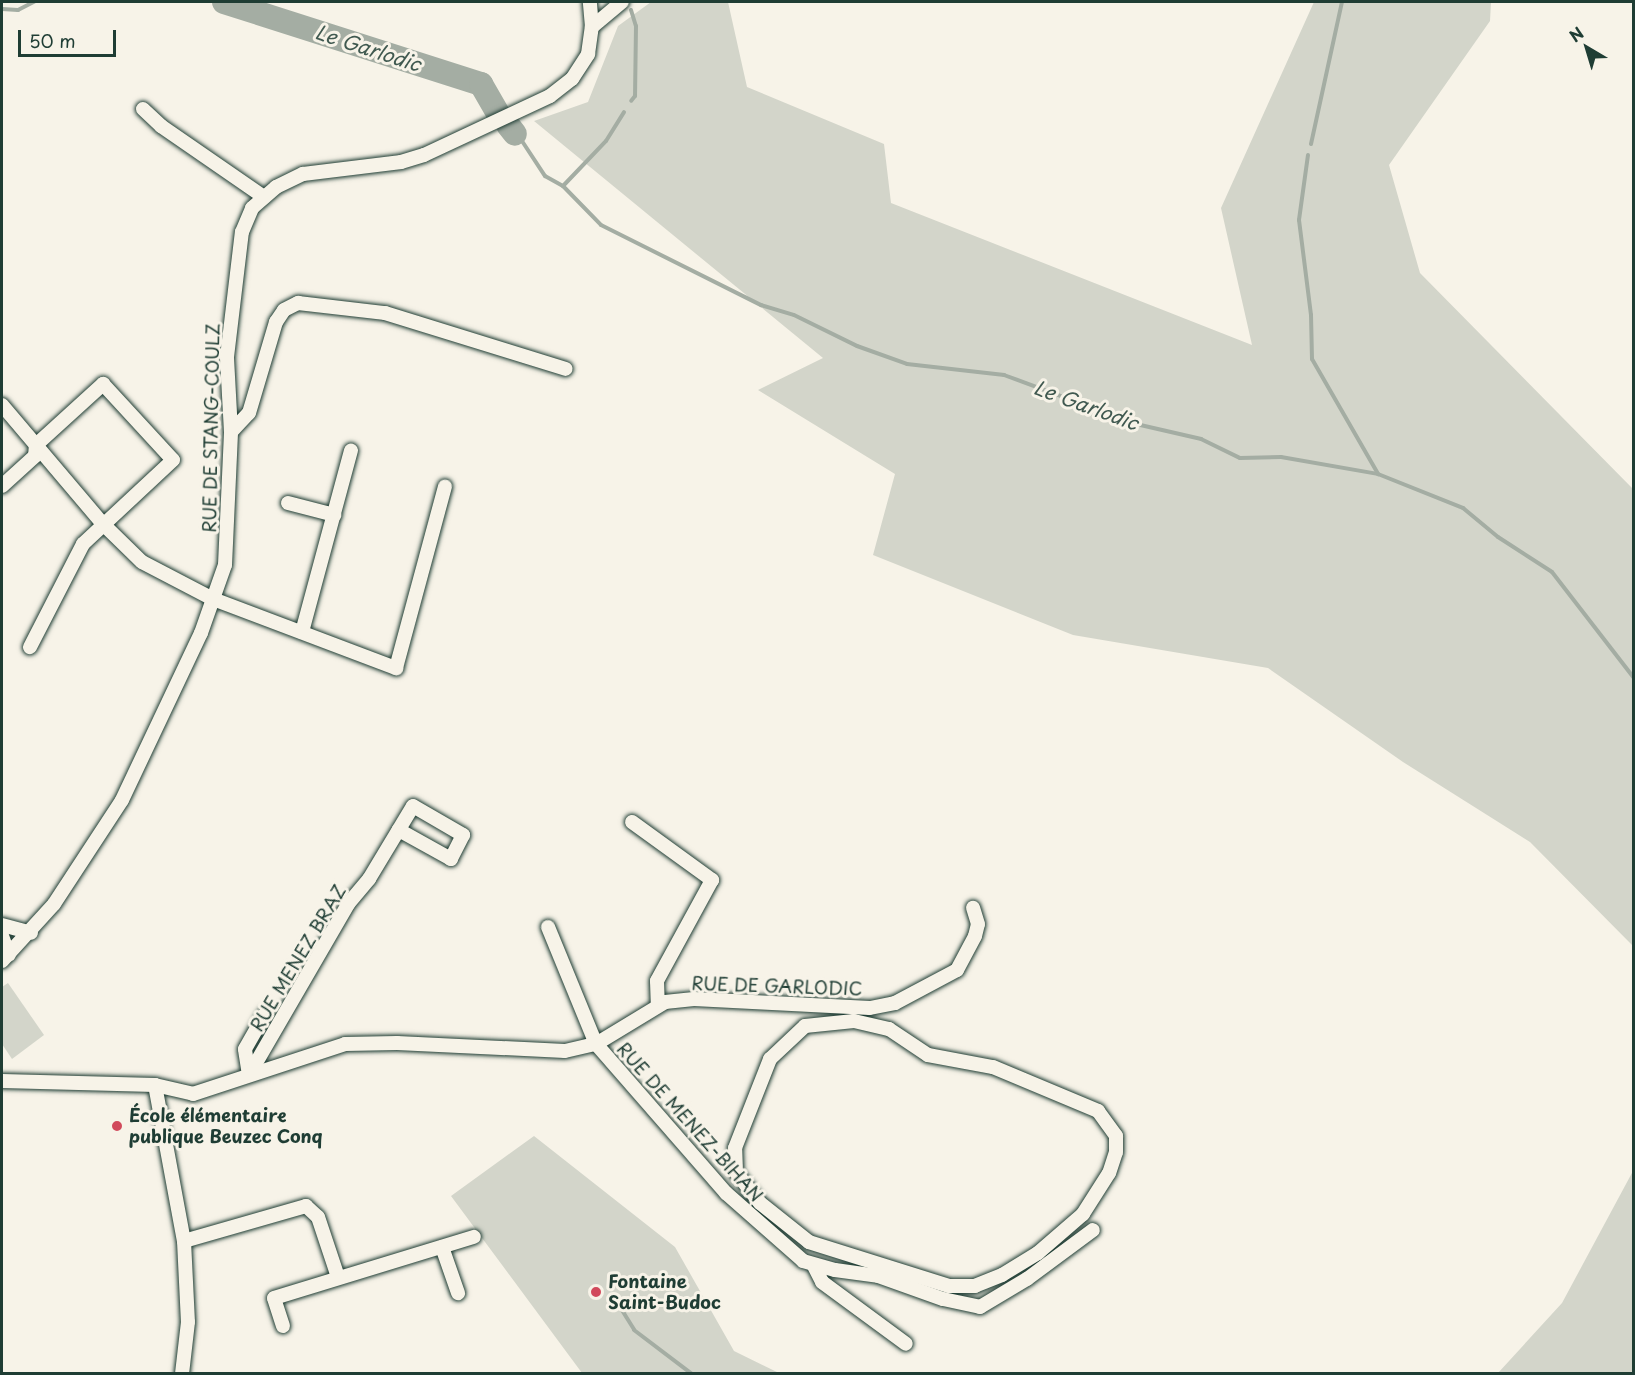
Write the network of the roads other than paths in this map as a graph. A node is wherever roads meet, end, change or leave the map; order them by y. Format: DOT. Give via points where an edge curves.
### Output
graph roads {
  1 [pos="590,2"];
  2 [pos="622,2"];
  3 [pos="592,27"];
  4 [pos="143,109"];
  5 [pos="264,197"];
  6 [pos="566,369"];
  7 [pos="2,405"];
  8 [pos="231,432"];
  9 [pos="36,445"];
  10 [pos="351,451"];
  11 [pos="2,486"];
  12 [pos="445,487"];
  13 [pos="288,503"];
  14 [pos="334,515"];
  15 [pos="103,524"];
  16 [pos="213,599"];
  17 [pos="302,632"];
  18 [pos="30,647"];
  19 [pos="632,822"];
  20 [pos="399,830"];
  21 [pos="972,908"];
  22 [pos="2,925"];
  23 [pos="548,927"];
  24 [pos="31,933"];
  25 [pos="2,936"];
  26 [pos="5,958"];
  27 [pos="658,1005"];
  28 [pos="796,1005"];
  29 [pos="266,1014"];
  30 [pos="805,1026"];
  31 [pos="596,1044"];
  32 [pos="249,1075"];
  33 [pos="2,1081"];
  34 [pos="155,1085"];
  35 [pos="1093,1230"];
  36 [pos="474,1237"];
  37 [pos="184,1241"];
  38 [pos="442,1247"];
  39 [pos="814,1266"];
  40 [pos="338,1277"];
  41 [pos="458,1293"];
  42 [pos="283,1326"];
  43 [pos="906,1344"];
  44 [pos="182,1374"];
  1 -- 3 [label="street"];
  2 -- 3 [label="street"];
  3 -- 5 [label="street, RUE DE STANG-COULZ" via="582,62 572,79 550,96 424,155 401,162 303,174"];
  4 -- 5 [label="street" via="161,126"];
  5 -- 8 [label="street, RUE DE STANG-COULZ" via="252,208 242,232 226,357"];
  6 -- 8 [label="street" via="385,313 298,303 284,310 276,322 249,413"];
  7 -- 9 [label="street"];
  8 -- 16 [label="street, RUE DE STANG-COULZ" via="225,565"];
  9 -- 11 [label="street" via="35,456"];
  9 -- 15 [label="street"];
  9 -- 15 [label="street" via="103,384 173,460"];
  10 -- 14 [label="street"];
  12 -- 17 [label="street" via="396,668"];
  13 -- 14 [label="street"];
  14 -- 17 [label="street"];
  15 -- 16 [label="street" via="142,562"];
  15 -- 18 [label="street" via="82,544"];
  16 -- 17 [label="street"];
  16 -- 24 [label="street, RUE DE STANG-COULZ" via="122,800"];
  19 -- 27 [label="street" via="712,880 657,981"];
  20 -- 20 [label="street, RUE MENEZ BRAZ" via="413,806 464,835 451,859"];
  20 -- 32 [label="street, RUE MENEZ BRAZ" via="369,879 348,904"];
  21 -- 28 [label="street, RUE DE GARLODIC" via="978,924 968,955 957,970 929,987 895,1003 870,1008"];
  22 -- 24 [label="street"];
  23 -- 31 [label="street, RUE DE MENEZ-BIHAN"];
  24 -- 26 [label="street, RUE DE STANG-COULZ"];
  25 -- 26 [label="street"];
  27 -- 28 [label="street, RUE DE GARLODIC" via="694,999"];
  27 -- 31 [label="street, RUE DE GARLODIC"];
  28 -- 30 [label="street"];
  29 -- 32 [label="street" via="244,1049"];
  30 -- 30 [label="street" via="770,1059 735,1148 735,1172 760,1203 809,1242 949,1286 975,1286 1038,1253 1071,1227 1093,1202 1110,1173 1116,1136 1108,1122 1085,1103 993,1067 928,1055 890,1029 854,1021"];
  31 -- 32 [label="street, RUE DE GARLODIC" via="565,1051 536,1051 345,1044"];
  31 -- 39 [label="street, RUE DE MENEZ-BIHAN" via="726,1193"];
  32 -- 34 [label="street, RUE DE GARLODIC" via="193,1094"];
  33 -- 34 [label="street, RUE DE GARLODIC"];
  34 -- 37 [label="street"];
  35 -- 39 [label="street, RUE DE MENEZ-BIHAN" via="1027,1280 980,1307 943,1299 878,1276"];
  36 -- 38 [label="street"];
  37 -- 40 [label="street" via="306,1206 318,1217"];
  37 -- 44 [label="street" via="188,1322"];
  38 -- 40 [label="street"];
  38 -- 41 [label="street"];
  39 -- 43 [label="street" via="822,1282"];
  40 -- 42 [label="street" via="274,1298"];
}
